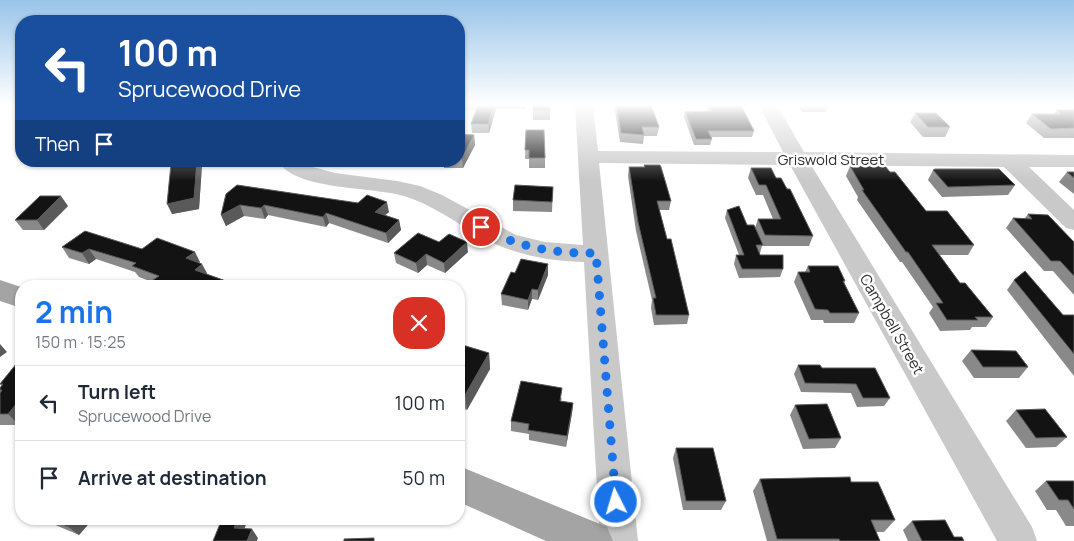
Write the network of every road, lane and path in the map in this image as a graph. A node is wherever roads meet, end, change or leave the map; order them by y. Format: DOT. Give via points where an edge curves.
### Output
graph roads {
  1 [pos="586,130"];
  2 [pos="782,130"];
  3 [pos="588,157"];
  4 [pos="797,159"];
  5 [pos="1009,160"];
  6 [pos="1074,161"];
  7 [pos="296,167"];
  8 [pos="1074,223"];
  9 [pos="596,253"];
  10 [pos="0,290"];
  11 [pos="15,296"];
  12 [pos="465,487"];
  13 [pos="593,541"];
  14 [pos="619,541"];
  15 [pos="1018,541"];
  1 -- 3 [label="street"];
  2 -- 4 [label="street, Campbell Street"];
  3 -- 4 [label="street, Griswold Street"];
  3 -- 9 [label="street"];
  4 -- 5 [label="street, Griswold Street"];
  4 -- 15 [label="street, Campbell Street"];
  5 -- 6 [label="street, Griswold Street"];
  5 -- 8 [label="street"];
  7 -- 9 [label="street" via="324,178 413,191 513,243 548,251"];
  9 -- 14 [label="street"];
  10 -- 11 [label="main road"];
  12 -- 13 [label="main road"];
}
